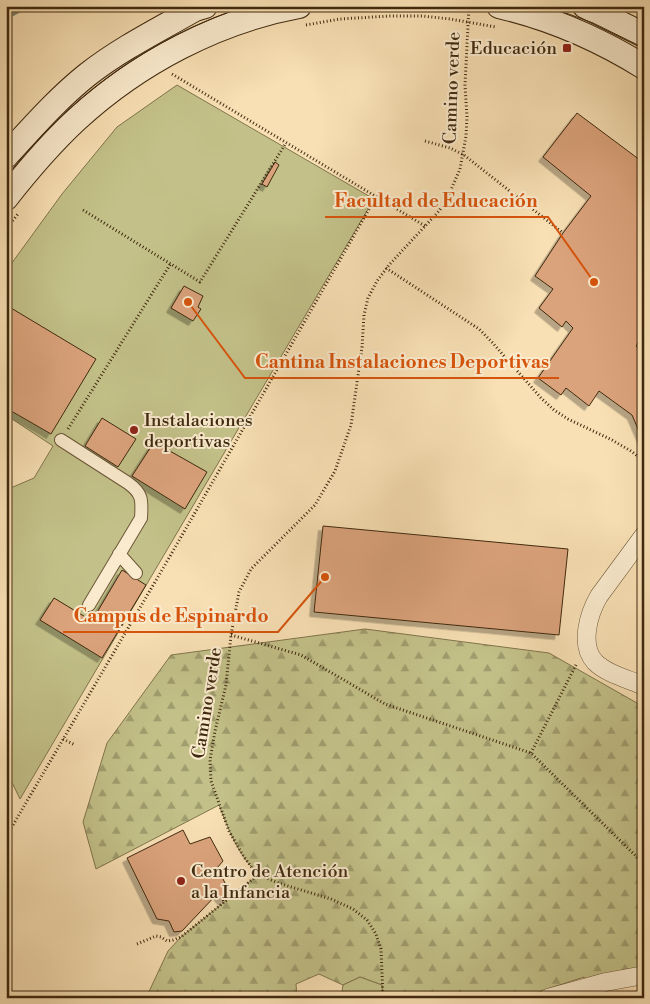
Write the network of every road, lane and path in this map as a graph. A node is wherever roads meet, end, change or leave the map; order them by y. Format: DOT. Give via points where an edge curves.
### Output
graph roads {
  1 [pos="205,6"];
  2 [pos="469,6"];
  3 [pos="585,6"];
  4 [pos="299,16"];
  5 [pos="498,17"];
  6 [pos="468,22"];
  7 [pos="644,35"];
  8 [pos="644,67"];
  9 [pos="179,70"];
  10 [pos="172,74"];
  11 [pos="164,78"];
  12 [pos="426,141"];
  13 [pos="286,143"];
  14 [pos="6,156"];
  15 [pos="464,156"];
  16 [pos="376,197"];
  17 [pos="14,203"];
  18 [pos="83,210"];
  19 [pos="425,226"];
  20 [pos="6,229"];
  21 [pos="562,233"];
  22 [pos="171,264"];
  23 [pos="386,268"];
  24 [pos="61,440"];
  25 [pos="644,461"];
  26 [pos="644,535"];
  27 [pos="119,554"];
  28 [pos="136,573"];
  29 [pos="89,605"];
  30 [pos="231,635"];
  31 [pos="587,642"];
  32 [pos="644,686"];
  33 [pos="64,739"];
  34 [pos="75,745"];
  35 [pos="531,753"];
  36 [pos="6,837"];
  37 [pos="644,864"];
  38 [pos="259,874"];
  39 [pos="138,944"];
  40 [pos="644,974"];
  41 [pos="382,998"];
  42 [pos="548,998"];
  1 -- 14 [label="main road" via="129,46 87,75 44,114"];
  2 -- 6 [label="path, Camino verde"];
  3 -- 7 [label="main road"];
  4 -- 6 [label="path" via="340,19 422,16"];
  4 -- 17 [label="main road" via="265,14 215,32 150,64 78,118 46,151"];
  5 -- 6 [label="path"];
  5 -- 8 [label="main road" via="528,14 562,25"];
  6 -- 15 [label="path, Camino verde"];
  9 -- 10 [label="path"];
  10 -- 11 [label="path"];
  10 -- 13 [label="path"];
  12 -- 15 [label="path"];
  13 -- 16 [label="path"];
  13 -- 22 [label="path" via="200,282"];
  15 -- 19 [label="path, Camino verde" via="447,199"];
  15 -- 21 [label="path"];
  16 -- 19 [label="path"];
  16 -- 33 [label="path"];
  17 -- 20 [label="path"];
  18 -- 22 [label="path"];
  19 -- 23 [label="path, Camino verde"];
  22 -- 24 [label="path"];
  23 -- 25 [label="path" via="479,329 554,410"];
  23 -- 30 [label="path, Camino verde" via="368,298 351,425 335,471 315,505 251,569 239,592"];
  24 -- 27 [label="street" via="138,490 142,503 141,518"];
  26 -- 31 [label="street" via="594,605 589,617"];
  27 -- 28 [label="street"];
  27 -- 29 [label="street"];
  30 -- 35 [label="path" via="301,655 385,704"];
  30 -- 38 [label="path, Camino verde" via="226,685 210,760 211,781 229,831 244,857"];
  31 -- 32 [label="street" via="595,662"];
  31 -- 35 [label="path"];
  33 -- 34 [label="path"];
  33 -- 36 [label="path"];
  35 -- 37 [label="path"];
  38 -- 39 [label="path" via="181,937 167,941 156,936"];
  38 -- 41 [label="path, Camino verde" via="331,899 367,920 381,949"];
  40 -- 42 [label="street"];
}
